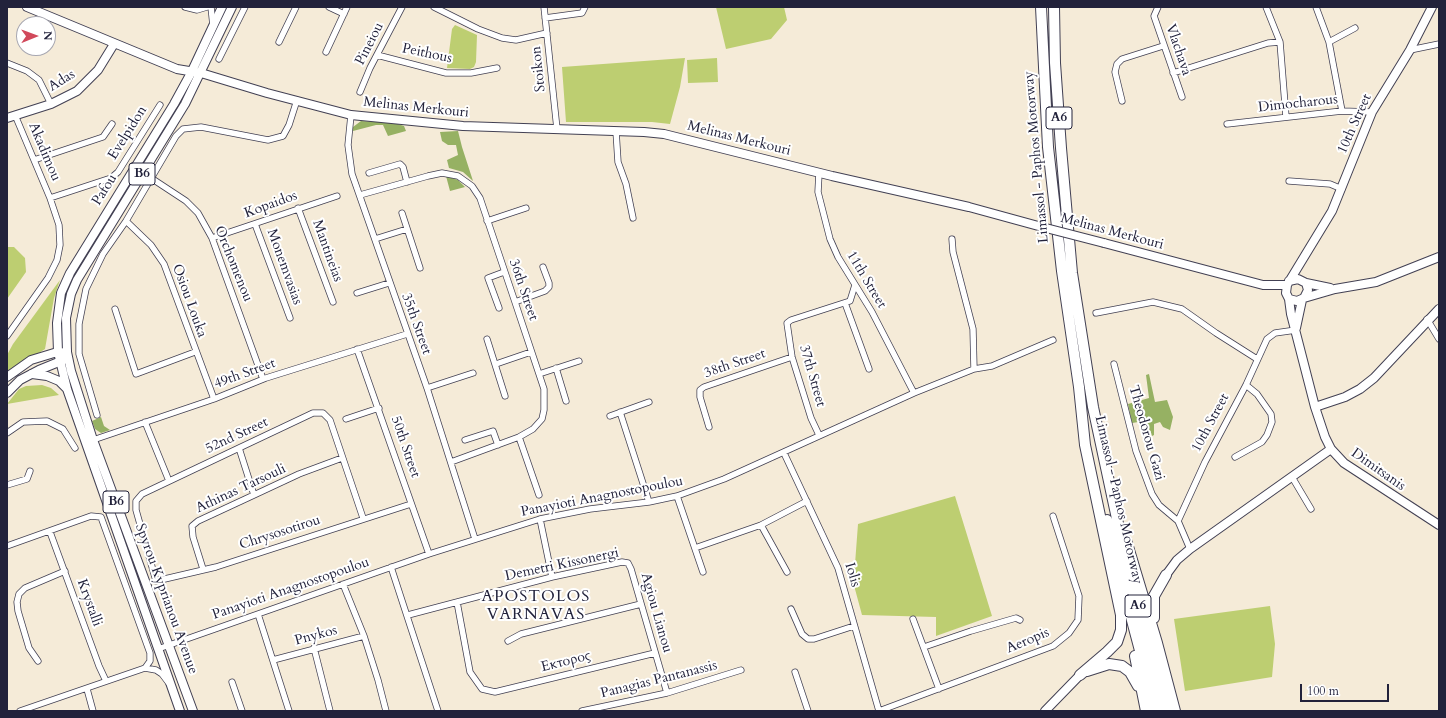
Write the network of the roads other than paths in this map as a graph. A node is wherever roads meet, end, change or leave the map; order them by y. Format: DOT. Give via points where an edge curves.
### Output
graph roads {
  1 [pos="27,7"];
  2 [pos="186,7"];
  3 [pos="207,7"];
  4 [pos="211,7"];
  5 [pos="222,7"];
  6 [pos="232,7"];
  7 [pos="245,7"];
  8 [pos="296,7"];
  9 [pos="329,7"];
  10 [pos="347,7"];
  11 [pos="402,7"];
  12 [pos="434,7"];
  13 [pos="544,7"];
  14 [pos="584,7"];
  15 [pos="1041,7"];
  16 [pos="1054,7"];
  17 [pos="1266,7"];
  18 [pos="1316,7"];
  19 [pos="1428,8"];
  20 [pos="41,9"];
  21 [pos="1157,9"];
  22 [pos="344,14"];
  23 [pos="545,18"];
  24 [pos="213,26"];
  25 [pos="1355,28"];
  26 [pos="547,32"];
  27 [pos="279,42"];
  28 [pos="1280,42"];
  29 [pos="1329,42"];
  30 [pos="114,44"];
  31 [pos="1439,44"];
  32 [pos="1163,46"];
  33 [pos="1410,50"];
  34 [pos="326,52"];
  35 [pos="377,55"];
  36 [pos="218,59"];
  37 [pos="7,63"];
  38 [pos="497,68"];
  39 [pos="191,73"];
  40 [pos="201,73"];
  41 [pos="1173,73"];
  42 [pos="360,92"];
  43 [pos="1182,97"];
  44 [pos="297,100"];
  45 [pos="1122,101"];
  46 [pos="51,104"];
  47 [pos="160,105"];
  48 [pos="1342,111"];
  49 [pos="1372,112"];
  50 [pos="351,115"];
  51 [pos="11,116"];
  52 [pos="1286,117"];
  53 [pos="112,124"];
  54 [pos="1227,124"];
  55 [pos="558,129"];
  56 [pos="616,131"];
  57 [pos="34,160"];
  58 [pos="819,173"];
  59 [pos="369,174"];
  60 [pos="151,178"];
  61 [pos="1289,181"];
  62 [pos="407,182"];
  63 [pos="1342,189"];
  64 [pos="360,195"];
  65 [pos="337,196"];
  66 [pos="50,198"];
  67 [pos="298,208"];
  68 [pos="526,208"];
  69 [pos="402,213"];
  70 [pos="633,218"];
  71 [pos="126,221"];
  72 [pos="487,221"];
  73 [pos="256,224"];
  74 [pos="407,229"];
  75 [pos="212,238"];
  76 [pos="375,239"];
  77 [pos="952,239"];
  78 [pos="1307,254"];
  79 [pos="1439,257"];
  80 [pos="543,267"];
  81 [pos="420,268"];
  82 [pos="504,272"];
  83 [pos="1305,282"];
  84 [pos="389,283"];
  85 [pos="1288,283"];
  86 [pos="855,285"];
  87 [pos="1263,285"];
  88 [pos="1335,289"];
  89 [pos="357,293"];
  90 [pos="1289,298"];
  91 [pos="1303,299"];
  92 [pos="333,302"];
  93 [pos="515,302"];
  94 [pos="845,303"];
  95 [pos="1072,304"];
  96 [pos="499,308"];
  97 [pos="1439,309"];
  98 [pos="115,310"];
  99 [pos="1096,313"];
  100 [pos="290,318"];
  101 [pos="1427,319"];
  102 [pos="1296,329"];
  103 [pos="407,334"];
  104 [pos="7,336"];
  105 [pos="487,339"];
  106 [pos="1439,339"];
  107 [pos="1053,340"];
  108 [pos="358,349"];
  109 [pos="58,352"];
  110 [pos="195,352"];
  111 [pos="531,352"];
  112 [pos="68,355"];
  113 [pos="792,357"];
  114 [pos="1257,360"];
  115 [pos="579,361"];
  116 [pos="59,362"];
  117 [pos="496,364"];
  118 [pos="1114,364"];
  119 [pos="556,368"];
  120 [pos="869,369"];
  121 [pos="974,369"];
  122 [pos="473,373"];
  123 [pos="32,374"];
  124 [pos="539,374"];
  125 [pos="7,377"];
  126 [pos="263,379"];
  127 [pos="1246,385"];
  128 [pos="1078,387"];
  129 [pos="427,388"];
  130 [pos="67,389"];
  131 [pos="7,393"];
  132 [pos="914,393"];
  133 [pos="505,396"];
  134 [pos="214,399"];
  135 [pos="566,401"];
  136 [pos="649,402"];
  137 [pos="1315,407"];
  138 [pos="379,408"];
  139 [pos="620,412"];
  140 [pos="97,415"];
  141 [pos="610,416"];
  142 [pos="346,419"];
  143 [pos="145,422"];
  144 [pos="709,427"];
  145 [pos="7,433"];
  146 [pos="819,435"];
  147 [pos="519,437"];
  148 [pos="93,440"];
  149 [pos="465,440"];
  150 [pos="498,445"];
  151 [pos="75,448"];
  152 [pos="238,448"];
  153 [pos="1331,449"];
  154 [pos="784,453"];
  155 [pos="1235,457"];
  156 [pos="342,458"];
  157 [pos="451,462"];
  158 [pos="30,471"];
  159 [pos="1292,477"];
  160 [pos="169,481"];
  161 [pos="7,485"];
  162 [pos="254,495"];
  163 [pos="539,495"];
  164 [pos="677,496"];
  165 [pos="1112,500"];
  166 [pos="807,501"];
  167 [pos="649,502"];
  168 [pos="411,504"];
  169 [pos="1311,509"];
  170 [pos="1053,516"];
  171 [pos="363,518"];
  172 [pos="540,519"];
  173 [pos="1178,521"];
  174 [pos="761,525"];
  175 [pos="1439,525"];
  176 [pos="50,532"];
  177 [pos="475,539"];
  178 [pos="7,546"];
  179 [pos="695,548"];
  180 [pos="1190,549"];
  181 [pos="429,554"];
  182 [pos="628,563"];
  183 [pos="391,567"];
  184 [pos="203,569"];
  185 [pos="65,571"];
  186 [pos="703,572"];
  187 [pos="787,572"];
  188 [pos="1166,575"];
  189 [pos="552,576"];
  190 [pos="156,582"];
  191 [pos="343,584"];
  192 [pos="1124,594"];
  193 [pos="457,602"];
  194 [pos="641,604"];
  195 [pos="791,610"];
  196 [pos="258,614"];
  197 [pos="408,614"];
  198 [pos="913,619"];
  199 [pos="1020,620"];
  200 [pos="854,626"];
  201 [pos="364,636"];
  202 [pos="508,641"];
  203 [pos="1157,643"];
  204 [pos="169,644"];
  205 [pos="924,647"];
  206 [pos="314,648"];
  207 [pos="158,649"];
  208 [pos="656,653"];
  209 [pos="273,660"];
  210 [pos="38,661"];
  211 [pos="145,668"];
  212 [pos="740,670"];
  213 [pos="795,672"];
  214 [pos="1080,675"];
  215 [pos="106,681"];
  216 [pos="232,682"];
  217 [pos="172,688"];
  218 [pos="87,689"];
  219 [pos="939,689"];
  220 [pos="667,693"];
  221 [pos="20,711"];
  222 [pos="94,711"];
  223 [pos="180,711"];
  224 [pos="193,711"];
  225 [pos="242,711"];
  226 [pos="288,711"];
  227 [pos="330,711"];
  228 [pos="386,711"];
  229 [pos="438,711"];
  230 [pos="582,711"];
  231 [pos="808,711"];
  232 [pos="879,711"];
  233 [pos="1045,711"];
  234 [pos="1146,711"];
  235 [pos="1156,711"];
  236 [pos="1165,711"];
  237 [pos="1174,711"];
  1 -- 20 [label="main road, Melinas Merkouri"];
  2 -- 3 [label="street" via="193,10"];
  4 -- 24 [label="street"];
  5 -- 24 [label="main road, Pafou / B6"];
  6 -- 40 [label="main road, Pafou / B6"];
  7 -- 36 [label="street"];
  8 -- 27 [label="street"];
  9 -- 22 [label="street"];
  10 -- 22 [label="street"];
  11 -- 35 [label="street, Pineiou"];
  12 -- 26 [label="street" via="502,38 516,40"];
  13 -- 23 [label="street, Stoikon"];
  14 -- 23 [label="street" via="582,14"];
  15 -- 95 [label="highway, Limassol - Paphos Motorway / A6" via="1048,147"];
  16 -- 95 [label="highway, Limassol - Paphos Motorway / A6" via="1055,63"];
  17 -- 28 [label="street"];
  18 -- 29 [label="street"];
  19 -- 33 [label="main road, 10th Street"];
  20 -- 30 [label="main road, Melinas Merkouri"];
  21 -- 32 [label="street, Vlachava" via="1154,16"];
  22 -- 34 [label="street"];
  23 -- 26 [label="street, Stoikon"];
  24 -- 39 [label="main road, Pafou / B6"];
  25 -- 29 [label="street"];
  26 -- 55 [label="street, Stoikon"];
  28 -- 41 [label="street" via="1268,43"];
  28 -- 52 [label="street"];
  29 -- 48 [label="street"];
  30 -- 39 [label="main road, Melinas Merkouri"];
  30 -- 46 [label="main road, Adas" via="98,70 77,91"];
  31 -- 33 [label="street"];
  32 -- 41 [label="street, Vlachava"];
  32 -- 45 [label="street" via="1117,64 1115,72"];
  33 -- 49 [label="main road, 10th Street"];
  35 -- 38 [label="street, Peithous" via="446,73 471,73"];
  35 -- 42 [label="street, Pineiou"];
  37 -- 46 [label="street" via="27,71 39,80"];
  39 -- 40 [label="main road, Melinas Merkouri"];
  39 -- 109 [label="main road, Pafou / B6" via="64,284 57,323"];
  40 -- 44 [label="main road, Melinas Merkouri"];
  40 -- 112 [label="main road, Pafou / B6" via="71,294 66,318"];
  41 -- 43 [label="street, Vlachava"];
  44 -- 50 [label="main road, Melinas Merkouri"];
  44 -- 60 [label="street" via="283,136 268,140 201,127 183,129 176,136"];
  46 -- 51 [label="main road, Adas"];
  47 -- 66 [label="street, Evelpidon" via="118,172 111,178"];
  48 -- 49 [label="street, Dimocharous"];
  48 -- 52 [label="street, Dimocharous"];
  49 -- 63 [label="main road, 10th Street"];
  50 -- 55 [label="main road, Melinas Merkouri" via="463,126"];
  50 -- 64 [label="street, 35th Street" via="348,145 352,174"];
  51 -- 57 [label="street, Akadimou"];
  52 -- 54 [label="street, Dimocharous"];
  53 -- 57 [label="street" via="103,137"];
  55 -- 56 [label="main road, Melinas Merkouri"];
  56 -- 58 [label="main road, Melinas Merkouri" via="664,134"];
  56 -- 70 [label="street" via="618,162 626,184"];
  57 -- 66 [label="street, Akadimou"];
  58 -- 86 [label="street, 11th Street" via="818,192 830,239 838,258"];
  58 -- 87 [label="main road, Melinas Merkouri, bridge" via="969,207"];
  59 -- 62 [label="street" via="400,164"];
  60 -- 71 [label="street"];
  60 -- 75 [label="street, Orchomenou" via="186,201 198,213"];
  61 -- 63 [label="street" via="1330,184"];
  62 -- 64 [label="street, 36th Street"];
  62 -- 72 [label="street, 36th Street" via="442,173 458,176 472,186 480,198"];
  63 -- 78 [label="main road, 10th Street"];
  64 -- 76 [label="street, 35th Street"];
  65 -- 67 [label="street, Kopaidos"];
  66 -- 104 [label="street, Akadimou" via="59,225 60,244 57,260 48,278"];
  67 -- 73 [label="street, Kopaidos"];
  67 -- 92 [label="street, Mantineias"];
  68 -- 72 [label="street"];
  69 -- 74 [label="street"];
  71 -- 110 [label="street, Osiou Louka" via="151,245 164,264"];
  71 -- 140 [label="street" via="103,254 86,289 79,324 79,354"];
  72 -- 82 [label="street, 36th Street"];
  73 -- 75 [label="street, Kopaidos"];
  73 -- 100 [label="street, Monemvasias"];
  74 -- 76 [label="street"];
  74 -- 81 [label="street"];
  75 -- 126 [label="street, Orchomenou"];
  76 -- 84 [label="street, 35th Street"];
  77 -- 121 [label="street" via="973,329"];
  78 -- 83 [label="main road, 10th Street" via="1304,266"];
  78 -- 85 [label="main road, 10th Street"];
  79 -- 88 [label="main road" via="1376,282"];
  80 -- 93 [label="street" via="550,283 549,287 545,291"];
  82 -- 93 [label="street, 36th Street"];
  82 -- 96 [label="street" via="488,278"];
  83 -- 85 [label="main road" via="1298,279"];
  83 -- 88 [label="main road"];
  83 -- 91 [label="main road" via="1308,290"];
  84 -- 89 [label="street"];
  84 -- 103 [label="street, 35th Street"];
  85 -- 87 [label="main road, Melinas Merkouri"];
  85 -- 90 [label="main road" via="1286,289"];
  86 -- 94 [label="street" via="851,292 852,298"];
  86 -- 132 [label="street, 11th Street"];
  87 -- 90 [label="main road, Melinas Merkouri"];
  88 -- 91 [label="main road"];
  90 -- 91 [label="main road" via="1297,301"];
  90 -- 102 [label="main road, Dimitsanis"];
  91 -- 102 [label="main road, Dimitsanis"];
  93 -- 111 [label="street, 36th Street"];
  94 -- 113 [label="street, 37th Street" via="787,323"];
  94 -- 120 [label="street"];
  95 -- 128 [label="highway, A6"];
  95 -- 165 [label="highway, Limassol - Paphos Motorway / A6"];
  97 -- 101 [label="main road"];
  98 -- 110 [label="street" via="136,374"];
  99 -- 114 [label="street" via="1153,302 1182,309"];
  101 -- 106 [label="street"];
  101 -- 137 [label="main road" via="1374,378 1360,389 1345,398"];
  102 -- 114 [label="street, 10th Street" via="1275,334 1268,339"];
  102 -- 137 [label="main road, Dimitsanis"];
  103 -- 108 [label="street, 49th Street"];
  103 -- 129 [label="street, 35th Street"];
  105 -- 117 [label="street"];
  107 -- 121 [label="street, Panayioti Anagnostopoulou" via="992,366"];
  108 -- 126 [label="street, 49th Street"];
  108 -- 138 [label="street, 50th Street"];
  109 -- 112 [label="main road"];
  109 -- 116 [label="main road, Pafou / B6"];
  109 -- 125 [label="main road" via="31,360"];
  110 -- 134 [label="street, Osiou Louka"];
  111 -- 117 [label="street"];
  111 -- 124 [label="street, 36th Street"];
  112 -- 116 [label="main road"];
  112 -- 148 [label="main road, Spyrou Kyprianou Avenue / B6"];
  113 -- 144 [label="street, 38th Street" via="700,390"];
  113 -- 146 [label="street, 37th Street"];
  114 -- 127 [label="street, 10th Street"];
  115 -- 119 [label="street"];
  116 -- 123 [label="main road"];
  116 -- 130 [label="main road, Spyrou Kyprianou Avenue / B6"];
  117 -- 133 [label="street"];
  118 -- 173 [label="street, Theodorou Gazi" via="1136,451 1152,494 1159,505"];
  119 -- 124 [label="street"];
  119 -- 135 [label="street"];
  121 -- 132 [label="street, Panayioti Anagnostopoulou"];
  122 -- 129 [label="street"];
  123 -- 130 [label="main road" via="54,378"];
  123 -- 131 [label="main road" via="20,380"];
  124 -- 147 [label="street, 36th Street" via="545,398 542,419 533,429"];
  126 -- 134 [label="street, 49th Street"];
  127 -- 155 [label="street" via="1257,394 1271,414 1272,422 1268,435 1262,442"];
  127 -- 173 [label="street, 10th Street" via="1205,462"];
  128 -- 192 [label="highway, Limassol - Paphos Motorway / A6"];
  128 -- 214 [label="highway" via="1085,445 1122,630 1117,642"];
  129 -- 157 [label="street, 35th Street"];
  130 -- 207 [label="main road, Spyrou Kyprianou Avenue / B6"];
  132 -- 146 [label="street, Panayioti Anagnostopoulou"];
  134 -- 143 [label="street, 49th Street"];
  136 -- 139 [label="street"];
  137 -- 153 [label="main road, Dimitsanis"];
  138 -- 142 [label="street"];
  138 -- 168 [label="street, 50th Street"];
  139 -- 141 [label="street"];
  139 -- 167 [label="street"];
  143 -- 148 [label="street, 49th Street"];
  143 -- 160 [label="street"];
  145 -- 151 [label="street" via="23,422 47,421 63,429"];
  146 -- 154 [label="street, Panayioti Anagnostopoulou"];
  147 -- 150 [label="street, 36th Street"];
  147 -- 163 [label="street"];
  148 -- 204 [label="main road, Spyrou Kyprianou Avenue / B6"];
  149 -- 150 [label="street" via="493,431"];
  150 -- 157 [label="street, 36th Street"];
  152 -- 156 [label="street, 52nd Street" via="313,413 323,413 330,420"];
  152 -- 160 [label="street, 52nd Street"];
  152 -- 162 [label="street"];
  153 -- 159 [label="main road"];
  153 -- 175 [label="main road, Dimitsanis" via="1344,463"];
  154 -- 164 [label="street, Panayioti Anagnostopoulou"];
  154 -- 166 [label="street, Iolis"];
  156 -- 162 [label="street, Athinas Tarsouli"];
  156 -- 171 [label="street, 52nd Street"];
  157 -- 177 [label="street, 35th Street"];
  158 -- 161 [label="street" via="27,479"];
  159 -- 169 [label="street"];
  159 -- 180 [label="main road"];
  160 -- 190 [label="street, 52nd Street" via="142,494 136,501 136,510"];
  162 -- 184 [label="street, Athinas Tarsouli" via="192,526"];
  164 -- 167 [label="street, Panayioti Anagnostopoulou"];
  164 -- 179 [label="street"];
  165 -- 203 [label="highway" via="1131,552"];
  165 -- 236 [label="highway, Limassol - Paphos Motorway / A6" via="1124,556"];
  166 -- 174 [label="street"];
  166 -- 200 [label="street, Iolis" via="838,568"];
  167 -- 172 [label="street, Panayioti Anagnostopoulou" via="590,509"];
  168 -- 171 [label="street, Chrysosotirou"];
  168 -- 181 [label="street, 50th Street"];
  170 -- 219 [label="street, Aeropis" via="1079,596 1078,620 1069,634 1053,646"];
  171 -- 184 [label="street, Chrysosotirou" via="275,549"];
  172 -- 177 [label="street, Panayioti Anagnostopoulou"];
  172 -- 189 [label="street"];
  173 -- 180 [label="street"];
  174 -- 179 [label="street"];
  174 -- 187 [label="street"];
  176 -- 178 [label="street"];
  176 -- 185 [label="street, Krystalli"];
  176 -- 211 [label="street" via="91,516 101,517 150,653 150,661"];
  177 -- 181 [label="street, Panayioti Anagnostopoulou"];
  179 -- 186 [label="street"];
  180 -- 188 [label="main road" via="1177,560"];
  181 -- 183 [label="street, Panayioti Anagnostopoulou"];
  182 -- 189 [label="street, Demetri Kissonergi"];
  182 -- 194 [label="street, Agiou Lianou"];
  183 -- 191 [label="street, Panayioti Anagnostopoulou"];
  183 -- 197 [label="street"];
  184 -- 190 [label="street, Chrysosotirou"];
  185 -- 210 [label="street" via="25,588 20,594 18,611 29,648"];
  185 -- 215 [label="street, Krystalli"];
  188 -- 203 [label="highway" via="1154,596"];
  189 -- 193 [label="street, Demetri Kissonergi"];
  191 -- 196 [label="street, Panayioti Anagnostopoulou"];
  191 -- 201 [label="street"];
  192 -- 234 [label="highway"];
  192 -- 235 [label="highway, Limassol - Paphos Motorway / A6"];
  193 -- 197 [label="street, Demetri Kissonergi"];
  193 -- 208 [label="street, Εκτορος" via="470,672 482,689 495,692"];
  194 -- 202 [label="street" via="521,634"];
  194 -- 208 [label="street, Agiou Lianou"];
  195 -- 200 [label="street" via="802,634 808,639"];
  196 -- 204 [label="street, Panayioti Anagnostopoulou"];
  196 -- 209 [label="street"];
  197 -- 229 [label="street"];
  198 -- 205 [label="street"];
  199 -- 205 [label="street" via="1016,618"];
  200 -- 232 [label="street, Iolis"];
  201 -- 206 [label="street, Pnykos"];
  201 -- 228 [label="street"];
  203 -- 237 [label="highway"];
  204 -- 207 [label="street, Panayioti Anagnostopoulou"];
  204 -- 224 [label="main road, Spyrou Kyprianou Avenue / B6"];
  205 -- 219 [label="street"];
  206 -- 209 [label="street, Pnykos"];
  206 -- 227 [label="street"];
  207 -- 217 [label="main road, Spyrou Kyprianou Avenue / B6"];
  208 -- 220 [label="street, Agiou Lianou"];
  209 -- 226 [label="street"];
  211 -- 215 [label="street"];
  211 -- 217 [label="street" via="162,674"];
  212 -- 220 [label="street, Panagias Pantanassis"];
  213 -- 231 [label="street"];
  214 -- 233 [label="main road"];
  214 -- 234 [label="highway" via="1109,664 1122,666 1130,672 1137,683"];
  215 -- 218 [label="street"];
  216 -- 225 [label="street"];
  217 -- 223 [label="main road, Spyrou Kyprianou Avenue / B6"];
  218 -- 221 [label="street"];
  218 -- 222 [label="street"];
  219 -- 232 [label="street, Aeropis"];
  220 -- 230 [label="street, Panagias Pantanassis"];
}
